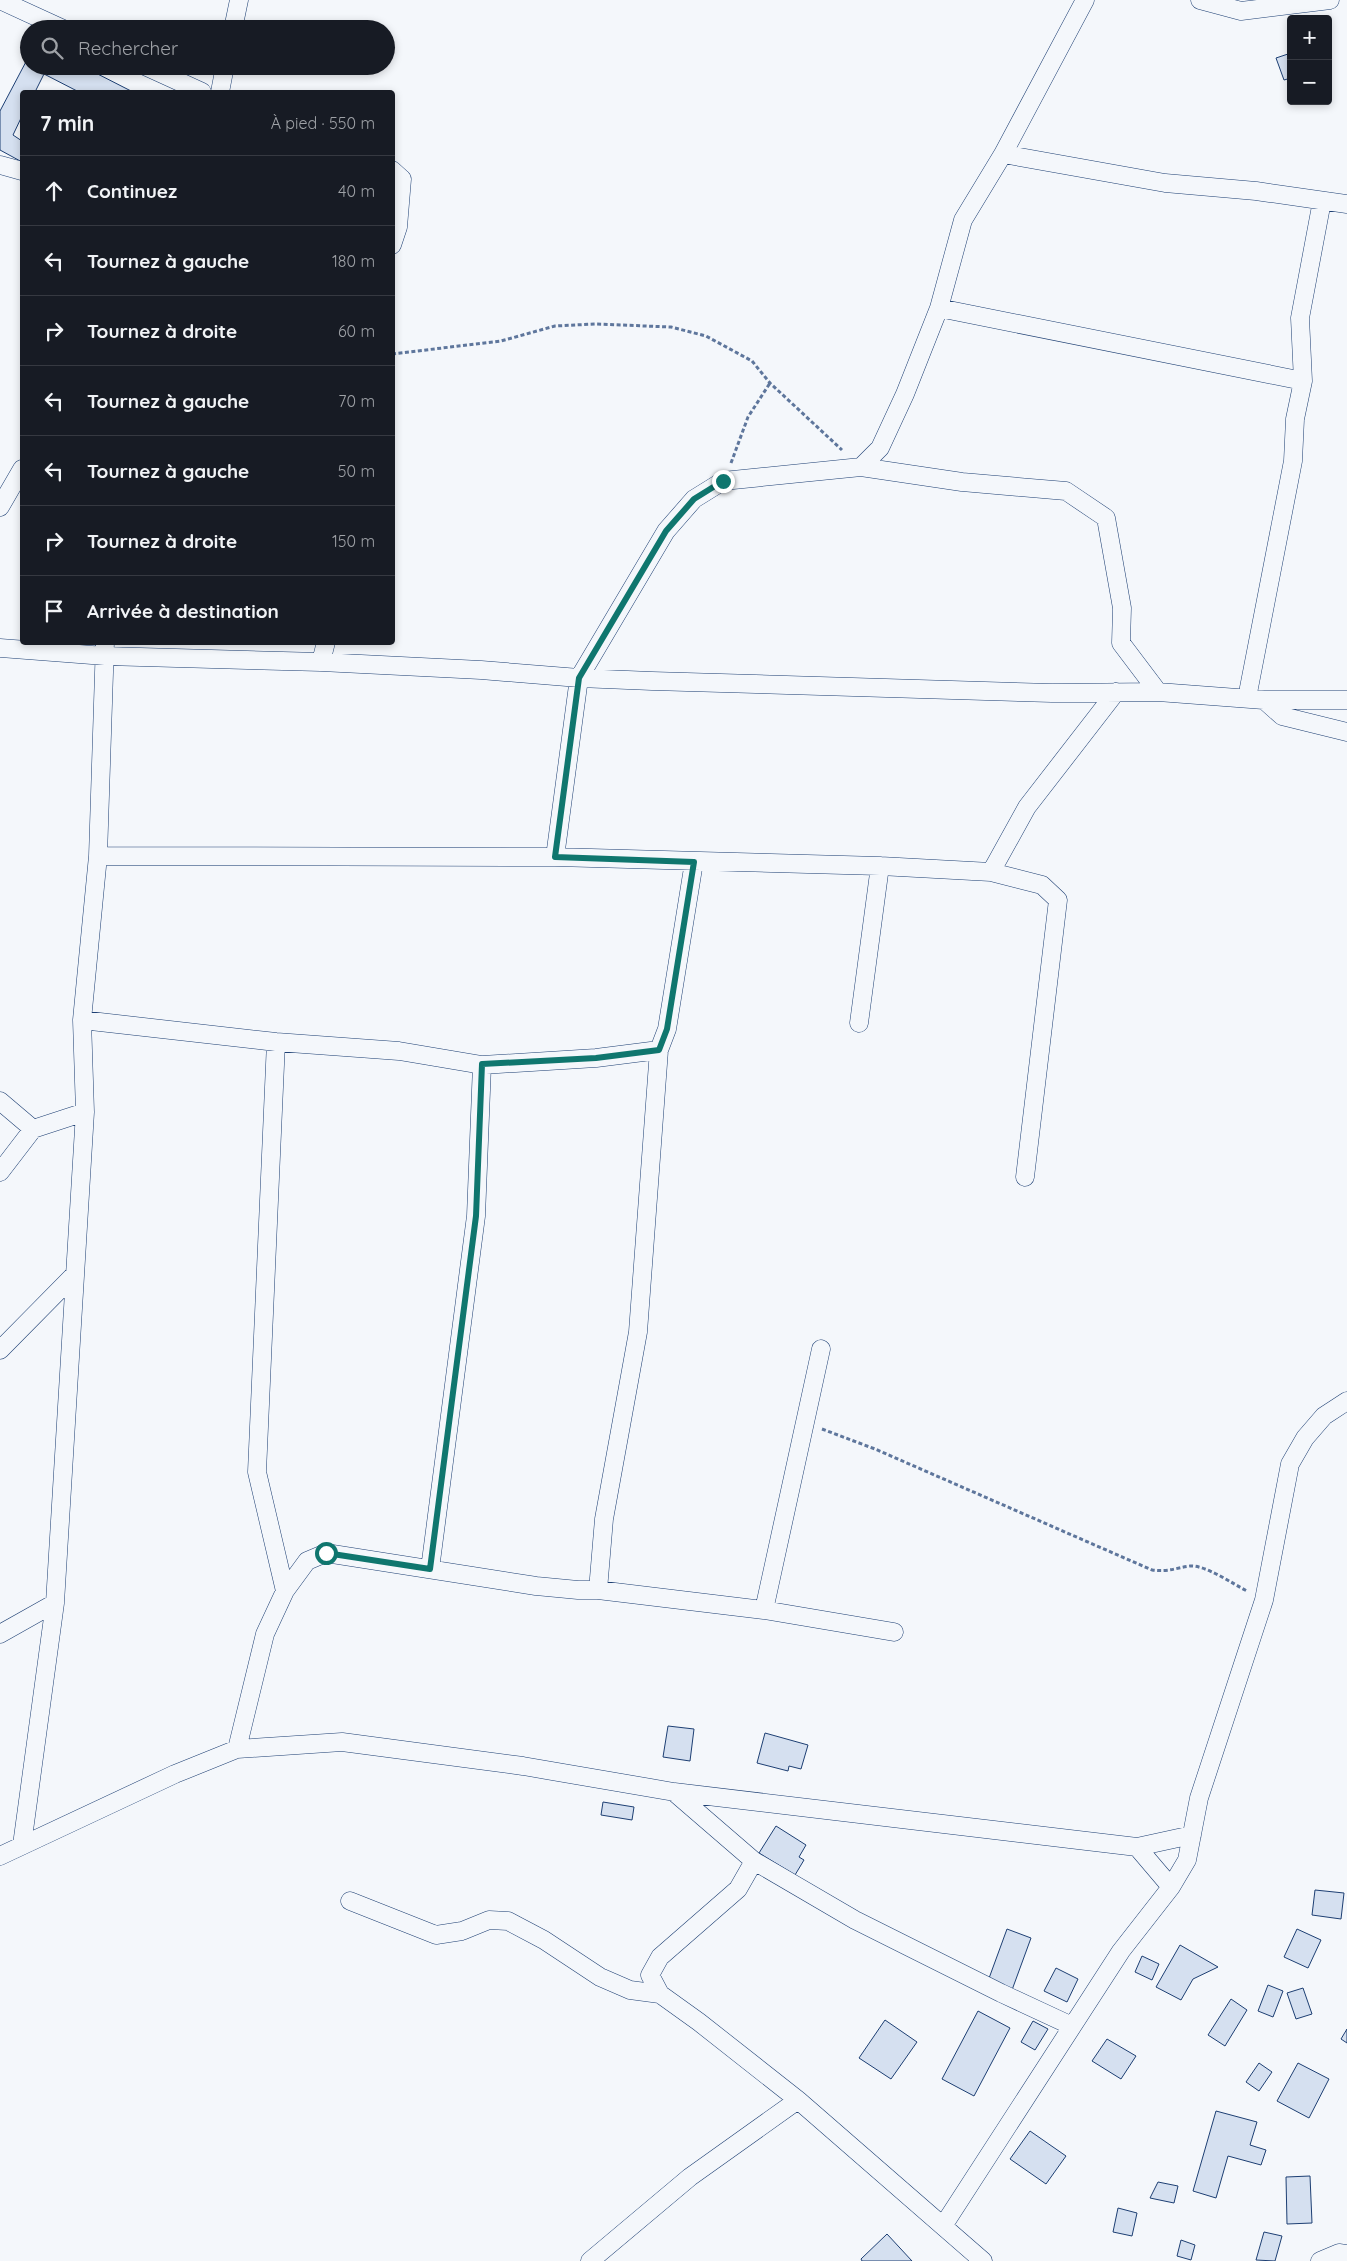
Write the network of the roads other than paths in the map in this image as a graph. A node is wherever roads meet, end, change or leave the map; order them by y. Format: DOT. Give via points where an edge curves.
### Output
graph roads {
  1 [pos="0,0"];
  2 [pos="239,0"];
  3 [pos="1084,0"];
  4 [pos="1200,0"];
  5 [pos="1330,0"];
  6 [pos="43,20"];
  7 [pos="235,20"];
  8 [pos="165,75"];
  9 [pos="223,75"];
  10 [pos="198,90"];
  11 [pos="220,90"];
  12 [pos="1003,154"];
  13 [pos="0,165"];
  14 [pos="20,170"];
  15 [pos="395,173"];
  16 [pos="1322,201"];
  17 [pos="1347,204"];
  18 [pos="395,236"];
  19 [pos="938,308"];
  20 [pos="1302,381"];
  21 [pos="861,467"];
  22 [pos="20,472"];
  23 [pos="0,507"];
  24 [pos="325,645"];
  25 [pos="0,648"];
  26 [pos="105,649"];
  27 [pos="321,662"];
  28 [pos="579,678"];
  29 [pos="1116,692"];
  30 [pos="1158,692"];
  31 [pos="1255,699"];
  32 [pos="1347,700"];
  33 [pos="1347,732"];
  34 [pos="98,856"];
  35 [pos="555,857"];
  36 [pos="694,862"];
  37 [pos="880,866"];
  38 [pos="991,872"];
  39 [pos="82,1020"];
  40 [pos="859,1023"];
  41 [pos="276,1042"];
  42 [pos="659,1050"];
  43 [pos="482,1064"];
  44 [pos="0,1100"];
  45 [pos="85,1112"];
  46 [pos="33,1129"];
  47 [pos="0,1172"];
  48 [pos="1025,1177"];
  49 [pos="75,1274"];
  50 [pos="821,1348"];
  51 [pos="0,1350"];
  52 [pos="1347,1402"];
  53 [pos="430,1569"];
  54 [pos="598,1590"];
  55 [pos="285,1591"];
  56 [pos="55,1602"];
  57 [pos="764,1610"];
  58 [pos="894,1632"];
  59 [pos="0,1634"];
  60 [pos="237,1748"];
  61 [pos="674,1792"];
  62 [pos="1192,1835"];
  63 [pos="22,1845"];
  64 [pos="1137,1847"];
  65 [pos="0,1856"];
  66 [pos="754,1861"];
  67 [pos="1171,1887"];
  68 [pos="350,1901"];
  69 [pos="660,1994"];
  70 [pos="1072,2026"];
  71 [pos="798,2100"];
  72 [pos="943,2226"];
  73 [pos="1347,2254"];
  74 [pos="590,2261"];
  75 [pos="983,2261"];
  76 [pos="1320,2261"];
  1 -- 6 [label="street"];
  2 -- 7 [label="street"];
  3 -- 12 [label="street"];
  4 -- 5 [label="street" via="1241,11"];
  8 -- 10 [label="street"];
  9 -- 11 [label="street"];
  12 -- 16 [label="street" via="1165,183"];
  12 -- 19 [label="street" via="963,220"];
  13 -- 14 [label="street"];
  15 -- 18 [label="street" via="402,179"];
  16 -- 17 [label="street"];
  16 -- 20 [label="street" via="1300,318"];
  19 -- 20 [label="street"];
  19 -- 21 [label="street" via="880,448"];
  20 -- 31 [label="street" via="1295,419 1293,460"];
  21 -- 28 [label="street" via="723,481 694,499 666,531"];
  21 -- 30 [label="street" via="962,482 1066,491 1106,518 1122,608 1121,643"];
  22 -- 23 [label="street"];
  24 -- 27 [label="street"];
  25 -- 26 [label="street"];
  26 -- 27 [label="street"];
  26 -- 34 [label="street"];
  27 -- 28 [label="street"];
  28 -- 29 [label="street"];
  28 -- 35 [label="street"];
  29 -- 30 [label="street"];
  29 -- 38 [label="street" via="1027,807"];
  30 -- 31 [label="street"];
  31 -- 32 [label="street"];
  31 -- 33 [label="street" via="1282,716"];
  34 -- 35 [label="street"];
  34 -- 39 [label="street"];
  35 -- 36 [label="street"];
  36 -- 37 [label="street"];
  36 -- 42 [label="street" via="667,1029"];
  37 -- 38 [label="street"];
  37 -- 40 [label="street"];
  38 -- 48 [label="street" via="1042,885 1058,900"];
  39 -- 41 [label="street"];
  39 -- 45 [label="street"];
  41 -- 43 [label="street" via="399,1051"];
  41 -- 55 [label="street" via="257,1472"];
  42 -- 43 [label="street" via="596,1058"];
  42 -- 54 [label="street" via="638,1332 604,1519"];
  43 -- 53 [label="street" via="476,1216"];
  44 -- 46 [label="street"];
  45 -- 46 [label="street"];
  45 -- 49 [label="street"];
  46 -- 47 [label="street"];
  49 -- 51 [label="street"];
  49 -- 56 [label="street"];
  50 -- 57 [label="street"];
  52 -- 62 [label="street" via="1324,1416 1305,1438 1290,1464 1264,1600 1199,1798"];
  53 -- 54 [label="street" via="536,1586"];
  53 -- 55 [label="street" via="326,1553 308,1561"];
  54 -- 57 [label="street"];
  55 -- 60 [label="street" via="265,1634"];
  56 -- 59 [label="street"];
  56 -- 63 [label="street"];
  57 -- 58 [label="street"];
  60 -- 61 [label="street" via="342,1742 523,1766"];
  60 -- 63 [label="street"];
  61 -- 64 [label="street"];
  61 -- 66 [label="street"];
  62 -- 64 [label="street"];
  62 -- 67 [label="street" via="1187,1860"];
  63 -- 65 [label="street"];
  64 -- 67 [label="street"];
  66 -- 69 [label="street" via="738,1889 660,1956 650,1976"];
  66 -- 70 [label="street" via="855,1920"];
  67 -- 70 [label="street" via="1121,1951"];
  68 -- 69 [label="street" via="436,1935 462,1931 489,1920 508,1921 600,1977 630,1990"];
  69 -- 71 [label="street"];
  70 -- 72 [label="street"];
  71 -- 72 [label="street"];
  71 -- 74 [label="street" via="690,2177"];
  72 -- 75 [label="street"];
  73 -- 76 [label="street" via="1339,2253"];
}
